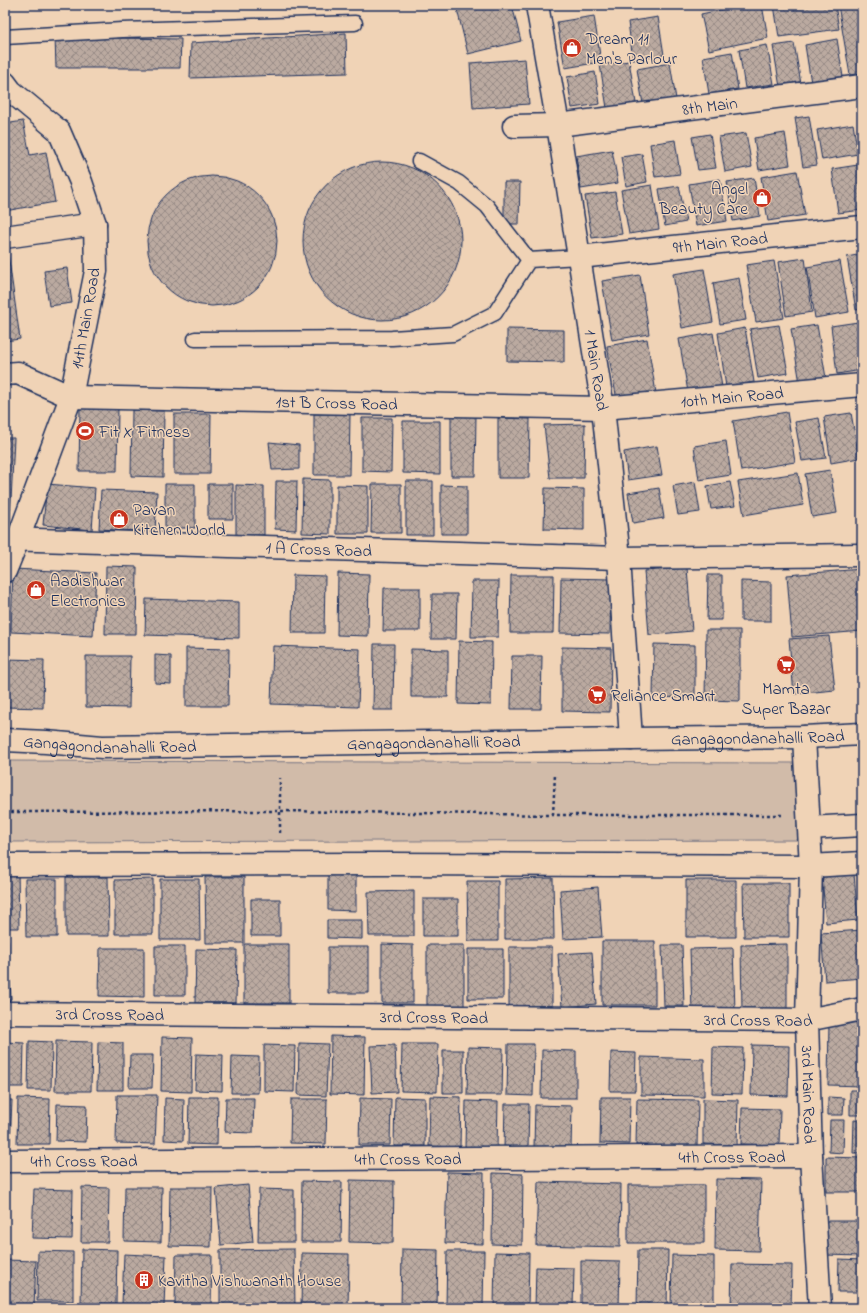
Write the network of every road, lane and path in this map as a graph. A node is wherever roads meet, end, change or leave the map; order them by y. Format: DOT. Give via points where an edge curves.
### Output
graph roads {
  1 [pos="540,5"];
  2 [pos="355,23"];
  3 [pos="5,36"];
  4 [pos="862,86"];
  5 [pos="7,89"];
  6 [pos="558,125"];
  7 [pos="514,126"];
  8 [pos="419,161"];
  9 [pos="95,224"];
  10 [pos="862,227"];
  11 [pos="5,237"];
  12 [pos="579,257"];
  13 [pos="529,260"];
  14 [pos="195,339"];
  15 [pos="5,374"];
  16 [pos="862,385"];
  17 [pos="71,397"];
  18 [pos="603,408"];
  19 [pos="12,539"];
  20 [pos="862,555"];
  21 [pos="619,558"];
  22 [pos="5,571"];
  23 [pos="862,734"];
  24 [pos="804,737"];
  25 [pos="631,739"];
  26 [pos="5,740"];
  27 [pos="554,774"];
  28 [pos="280,778"];
  29 [pos="5,812"];
  30 [pos="280,812"];
  31 [pos="553,815"];
  32 [pos="809,822"];
  33 [pos="862,825"];
  34 [pos="280,833"];
  35 [pos="862,863"];
  36 [pos="5,865"];
  37 [pos="811,866"];
  38 [pos="862,1009"];
  39 [pos="5,1013"];
  40 [pos="807,1020"];
  41 [pos="811,1156"];
  42 [pos="5,1160"];
  43 [pos="820,1308"];
  1 -- 6 [label="street, 1 Main Road"];
  2 -- 3 [label="lane"];
  4 -- 6 [label="street, 8th Main"];
  5 -- 9 [label="street, 14th Main Road" via="59,131 81,182"];
  6 -- 7 [label="street, 8th Main"];
  6 -- 12 [label="street, 1 Main Road"];
  8 -- 13 [label="lane" via="459,183 487,206"];
  9 -- 11 [label="street"];
  9 -- 17 [label="street, 14th Main Road" via="96,272"];
  10 -- 12 [label="street, 9th Main Road"];
  12 -- 13 [label="lane"];
  12 -- 18 [label="street, 1 Main Road"];
  13 -- 14 [label="lane" via="495,313 453,334 392,338"];
  15 -- 17 [label="street" via="18,373"];
  16 -- 18 [label="street, 10th Main Road"];
  17 -- 18 [label="street, 1st B Cross Road"];
  17 -- 19 [label="street, 14th Main Road"];
  18 -- 21 [label="street, 1 Main Road"];
  19 -- 21 [label="street, 1 A Cross Road"];
  19 -- 22 [label="street, 14th Main Road"];
  20 -- 21 [label="street, 1 A Cross Road"];
  21 -- 25 [label="street, 1 Main Road"];
  23 -- 24 [label="street, Gangagondanahalli Road"];
  24 -- 25 [label="street, Gangagondanahalli Road"];
  24 -- 32 [label="street, 3rd Main Road"];
  25 -- 26 [label="street, Gangagondanahalli Road" via="102,747"];
  27 -- 31 [label="path"];
  28 -- 30 [label="path"];
  29 -- 30 [label="path"];
  30 -- 31 [label="path"];
  30 -- 34 [label="path"];
  31 -- 32 [label="path"];
  32 -- 33 [label="street"];
  32 -- 37 [label="street, 3rd Main Road"];
  35 -- 37 [label="street"];
  36 -- 37 [label="street"];
  37 -- 40 [label="street, 3rd Main Road"];
  38 -- 40 [label="street, 3rd Cross Road"];
  39 -- 40 [label="street, 3rd Cross Road"];
  40 -- 41 [label="street, 3rd Main Road"];
  41 -- 42 [label="street, 4th Cross Road"];
  41 -- 43 [label="street, 3rd Main Road"];
}
